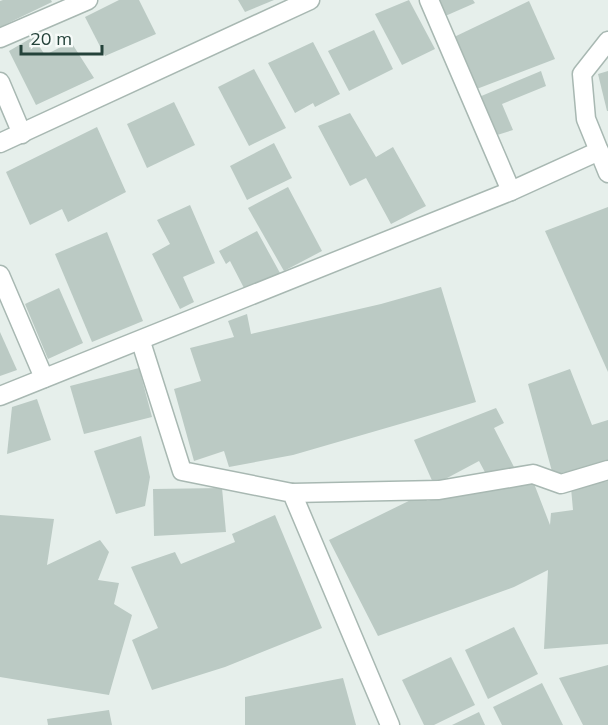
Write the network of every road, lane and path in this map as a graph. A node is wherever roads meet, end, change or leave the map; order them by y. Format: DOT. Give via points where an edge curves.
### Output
graph roads {
  1 [pos="88,0"];
  2 [pos="310,0"];
  3 [pos="429,0"];
  4 [pos="0,38"];
  5 [pos="608,41"];
  6 [pos="0,82"];
  7 [pos="22,134"];
  8 [pos="0,143"];
  9 [pos="599,151"];
  10 [pos="608,173"];
  11 [pos="511,191"];
  12 [pos="0,275"];
  13 [pos="141,342"];
  14 [pos="44,378"];
  15 [pos="0,396"];
  16 [pos="608,470"];
  17 [pos="291,493"];
  18 [pos="390,725"];
  1 -- 4 [label="street"];
  2 -- 7 [label="street"];
  3 -- 11 [label="street"];
  5 -- 9 [label="street" via="582,74 586,119"];
  6 -- 7 [label="street"];
  7 -- 8 [label="street"];
  9 -- 10 [label="street"];
  9 -- 11 [label="street"];
  11 -- 13 [label="street"];
  12 -- 14 [label="street"];
  13 -- 14 [label="street"];
  13 -- 17 [label="street" via="182,471"];
  14 -- 15 [label="street"];
  16 -- 17 [label="street" via="561,484 533,474 439,490"];
  17 -- 18 [label="street"];
}
